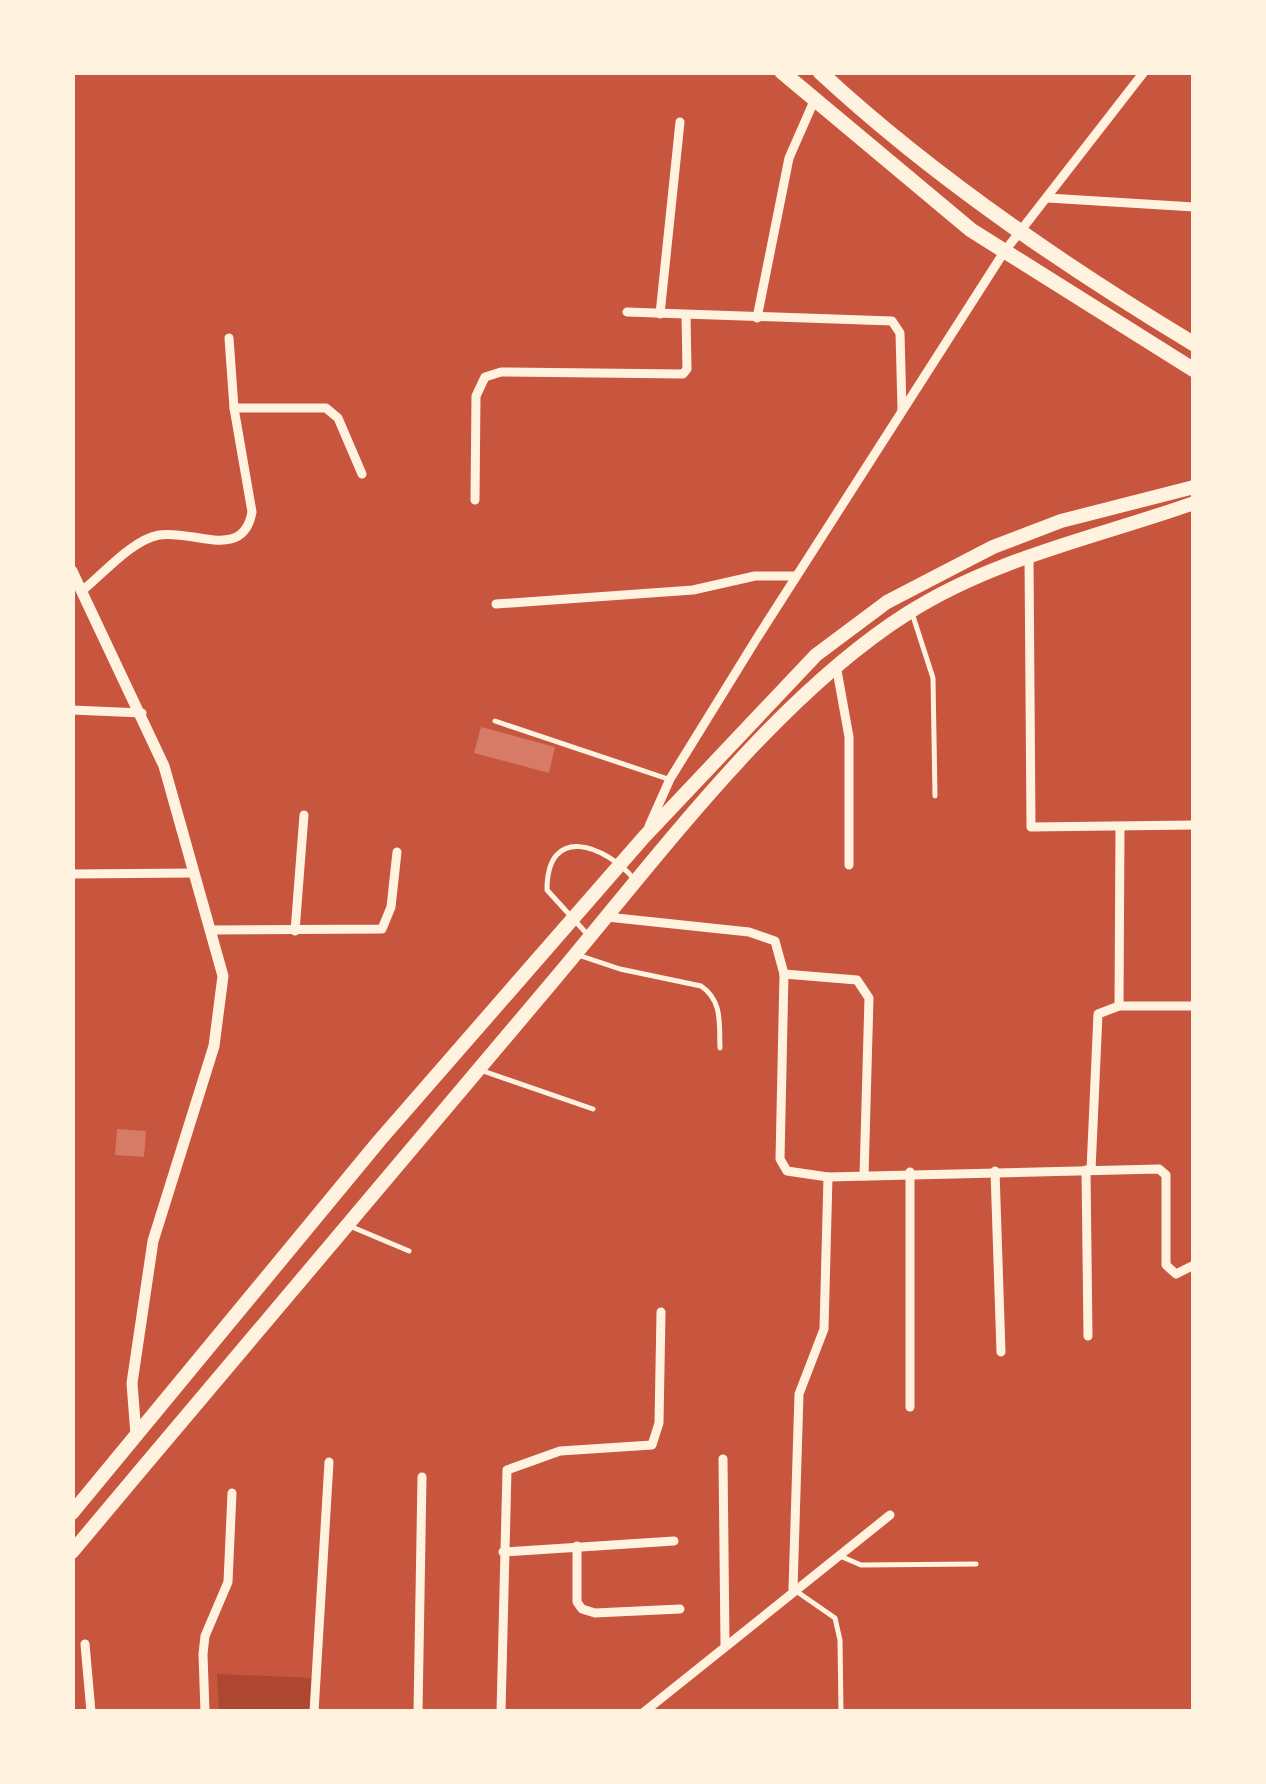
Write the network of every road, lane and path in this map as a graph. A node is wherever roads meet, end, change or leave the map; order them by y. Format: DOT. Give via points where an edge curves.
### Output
graph roads {
  1 [pos="782,72"];
  2 [pos="1144,72"];
  3 [pos="823,74"];
  4 [pos="814,101"];
  5 [pos="680,122"];
  6 [pos="1048,198"];
  7 [pos="1194,207"];
  8 [pos="1021,229"];
  9 [pos="1004,252"];
  10 [pos="626,312"];
  11 [pos="660,314"];
  12 [pos="686,315"];
  13 [pos="757,318"];
  14 [pos="229,338"];
  15 [pos="1194,344"];
  16 [pos="1194,370"];
  17 [pos="234,408"];
  18 [pos="902,411"];
  19 [pos="362,474"];
  20 [pos="1194,487"];
  21 [pos="474,500"];
  22 [pos="1194,502"];
  23 [pos="1028,557"];
  24 [pos="72,571"];
  25 [pos="796,576"];
  26 [pos="83,590"];
  27 [pos="496,604"];
  28 [pos="911,610"];
  29 [pos="836,665"];
  30 [pos="72,710"];
  31 [pos="142,713"];
  32 [pos="495,721"];
  33 [pos="670,780"];
  34 [pos="935,796"];
  35 [pos="304,816"];
  36 [pos="1194,825"];
  37 [pos="1120,827"];
  38 [pos="644,837"];
  39 [pos="398,852"];
  40 [pos="622,864"];
  41 [pos="849,865"];
  42 [pos="193,873"];
  43 [pos="72,874"];
  44 [pos="637,882"];
  45 [pos="606,918"];
  46 [pos="572,920"];
  47 [pos="210,930"];
  48 [pos="295,930"];
  49 [pos="590,937"];
  50 [pos="576,954"];
  51 [pos="784,974"];
  52 [pos="1119,1006"];
  53 [pos="1194,1006"];
  54 [pos="720,1048"];
  55 [pos="478,1070"];
  56 [pos="594,1109"];
  57 [pos="1088,1170"];
  58 [pos="994,1171"];
  59 [pos="910,1172"];
  60 [pos="864,1176"];
  61 [pos="828,1177"];
  62 [pos="346,1225"];
  63 [pos="409,1251"];
  64 [pos="1194,1265"];
  65 [pos="661,1312"];
  66 [pos="1088,1336"];
  67 [pos="204,1352"];
  68 [pos="1001,1352"];
  69 [pos="226,1368"];
  70 [pos="910,1408"];
  71 [pos="136,1435"];
  72 [pos="723,1459"];
  73 [pos="329,1462"];
  74 [pos="422,1477"];
  75 [pos="232,1493"];
  76 [pos="72,1513"];
  77 [pos="890,1514"];
  78 [pos="674,1541"];
  79 [pos="577,1546"];
  80 [pos="72,1552"];
  81 [pos="503,1552"];
  82 [pos="840,1556"];
  83 [pos="976,1564"];
  84 [pos="794,1589"];
  85 [pos="680,1609"];
  86 [pos="85,1644"];
  87 [pos="726,1644"];
  88 [pos="91,1712"];
  89 [pos="205,1712"];
  90 [pos="314,1712"];
  91 [pos="418,1712"];
  92 [pos="500,1712"];
  93 [pos="644,1712"];
  94 [pos="841,1712"];
  1 -- 4 [label="highway"];
  2 -- 6 [label="street"];
  3 -- 8 [label="highway"];
  4 -- 9 [label="highway"];
  4 -- 13 [label="street" via="789,158"];
  5 -- 11 [label="street"];
  6 -- 7 [label="street"];
  6 -- 8 [label="street"];
  8 -- 9 [label="street"];
  8 -- 15 [label="highway" via="1100,288"];
  9 -- 16 [label="highway"];
  9 -- 18 [label="street"];
  10 -- 11 [label="street"];
  11 -- 12 [label="street"];
  12 -- 13 [label="street"];
  12 -- 21 [label="street" via="683,374 485,377 476,396"];
  13 -- 18 [label="street" via="892,322 900,333"];
  14 -- 17 [label="street"];
  17 -- 19 [label="street" via="326,408 338,418"];
  17 -- 26 [label="street" via="252,512 240,537 221,542 158,535"];
  18 -- 25 [label="street"];
  20 -- 38 [label="main road" via="1062,521 993,547 887,602 767,702"];
  22 -- 23 [label="main road"];
  23 -- 28 [label="main road"];
  23 -- 37 [label="street" via="1029,823 1038,829"];
  24 -- 26 [label="street"];
  25 -- 27 [label="street"];
  25 -- 33 [label="street"];
  26 -- 31 [label="street"];
  28 -- 29 [label="main road"];
  28 -- 34 [label="lane" via="932,678"];
  29 -- 41 [label="street" via="849,737"];
  29 -- 44 [label="main road" via="763,737"];
  30 -- 31 [label="street"];
  31 -- 42 [label="street"];
  32 -- 33 [label="lane"];
  33 -- 38 [label="street"];
  35 -- 48 [label="street"];
  36 -- 37 [label="street"];
  37 -- 52 [label="street"];
  38 -- 40 [label="main road"];
  39 -- 48 [label="street" via="382,930"];
  40 -- 44 [label="lane"];
  40 -- 46 [label="main road"];
  40 -- 46 [label="lane" via="588,845 562,852 551,866 548,890"];
  42 -- 43 [label="street"];
  42 -- 47 [label="street"];
  44 -- 45 [label="main road"];
  45 -- 49 [label="main road"];
  45 -- 51 [label="street" via="764,935 781,950"];
  46 -- 49 [label="lane"];
  46 -- 67 [label="main road"];
  47 -- 48 [label="street"];
  47 -- 71 [label="street" via="224,976 222,1005 152,1241 132,1384"];
  49 -- 50 [label="main road"];
  50 -- 54 [label="lane" via="701,986 718,1007"];
  50 -- 55 [label="main road"];
  51 -- 60 [label="street" via="857,980 869,998"];
  51 -- 61 [label="street" via="780,1159 787,1171"];
  52 -- 53 [label="street"];
  52 -- 57 [label="street" via="1107,1008 1094,1024"];
  55 -- 56 [label="lane"];
  55 -- 62 [label="main road"];
  57 -- 58 [label="street"];
  57 -- 64 [label="street" via="1164,1170 1166,1266 1176,1274"];
  57 -- 66 [label="street"];
  58 -- 59 [label="street"];
  58 -- 68 [label="street"];
  59 -- 60 [label="street"];
  59 -- 70 [label="street"];
  60 -- 61 [label="street"];
  61 -- 84 [label="street" via="824,1329 799,1394"];
  62 -- 63 [label="lane"];
  62 -- 69 [label="main road"];
  65 -- 81 [label="street" via="658,1439 644,1448 560,1451 507,1470"];
  67 -- 69 [label="main road"];
  67 -- 71 [label="main road"];
  69 -- 80 [label="main road"];
  71 -- 76 [label="main road"];
  72 -- 87 [label="street"];
  73 -- 90 [label="street"];
  74 -- 91 [label="street"];
  75 -- 89 [label="street" via="228,1582 205,1636"];
  77 -- 82 [label="street"];
  78 -- 79 [label="street"];
  79 -- 81 [label="street"];
  79 -- 85 [label="street" via="582,1609"];
  81 -- 92 [label="street"];
  82 -- 83 [label="lane" via="861,1565"];
  82 -- 84 [label="street"];
  84 -- 87 [label="street"];
  84 -- 94 [label="lane" via="835,1618"];
  86 -- 88 [label="street"];
  87 -- 93 [label="street"];
}
